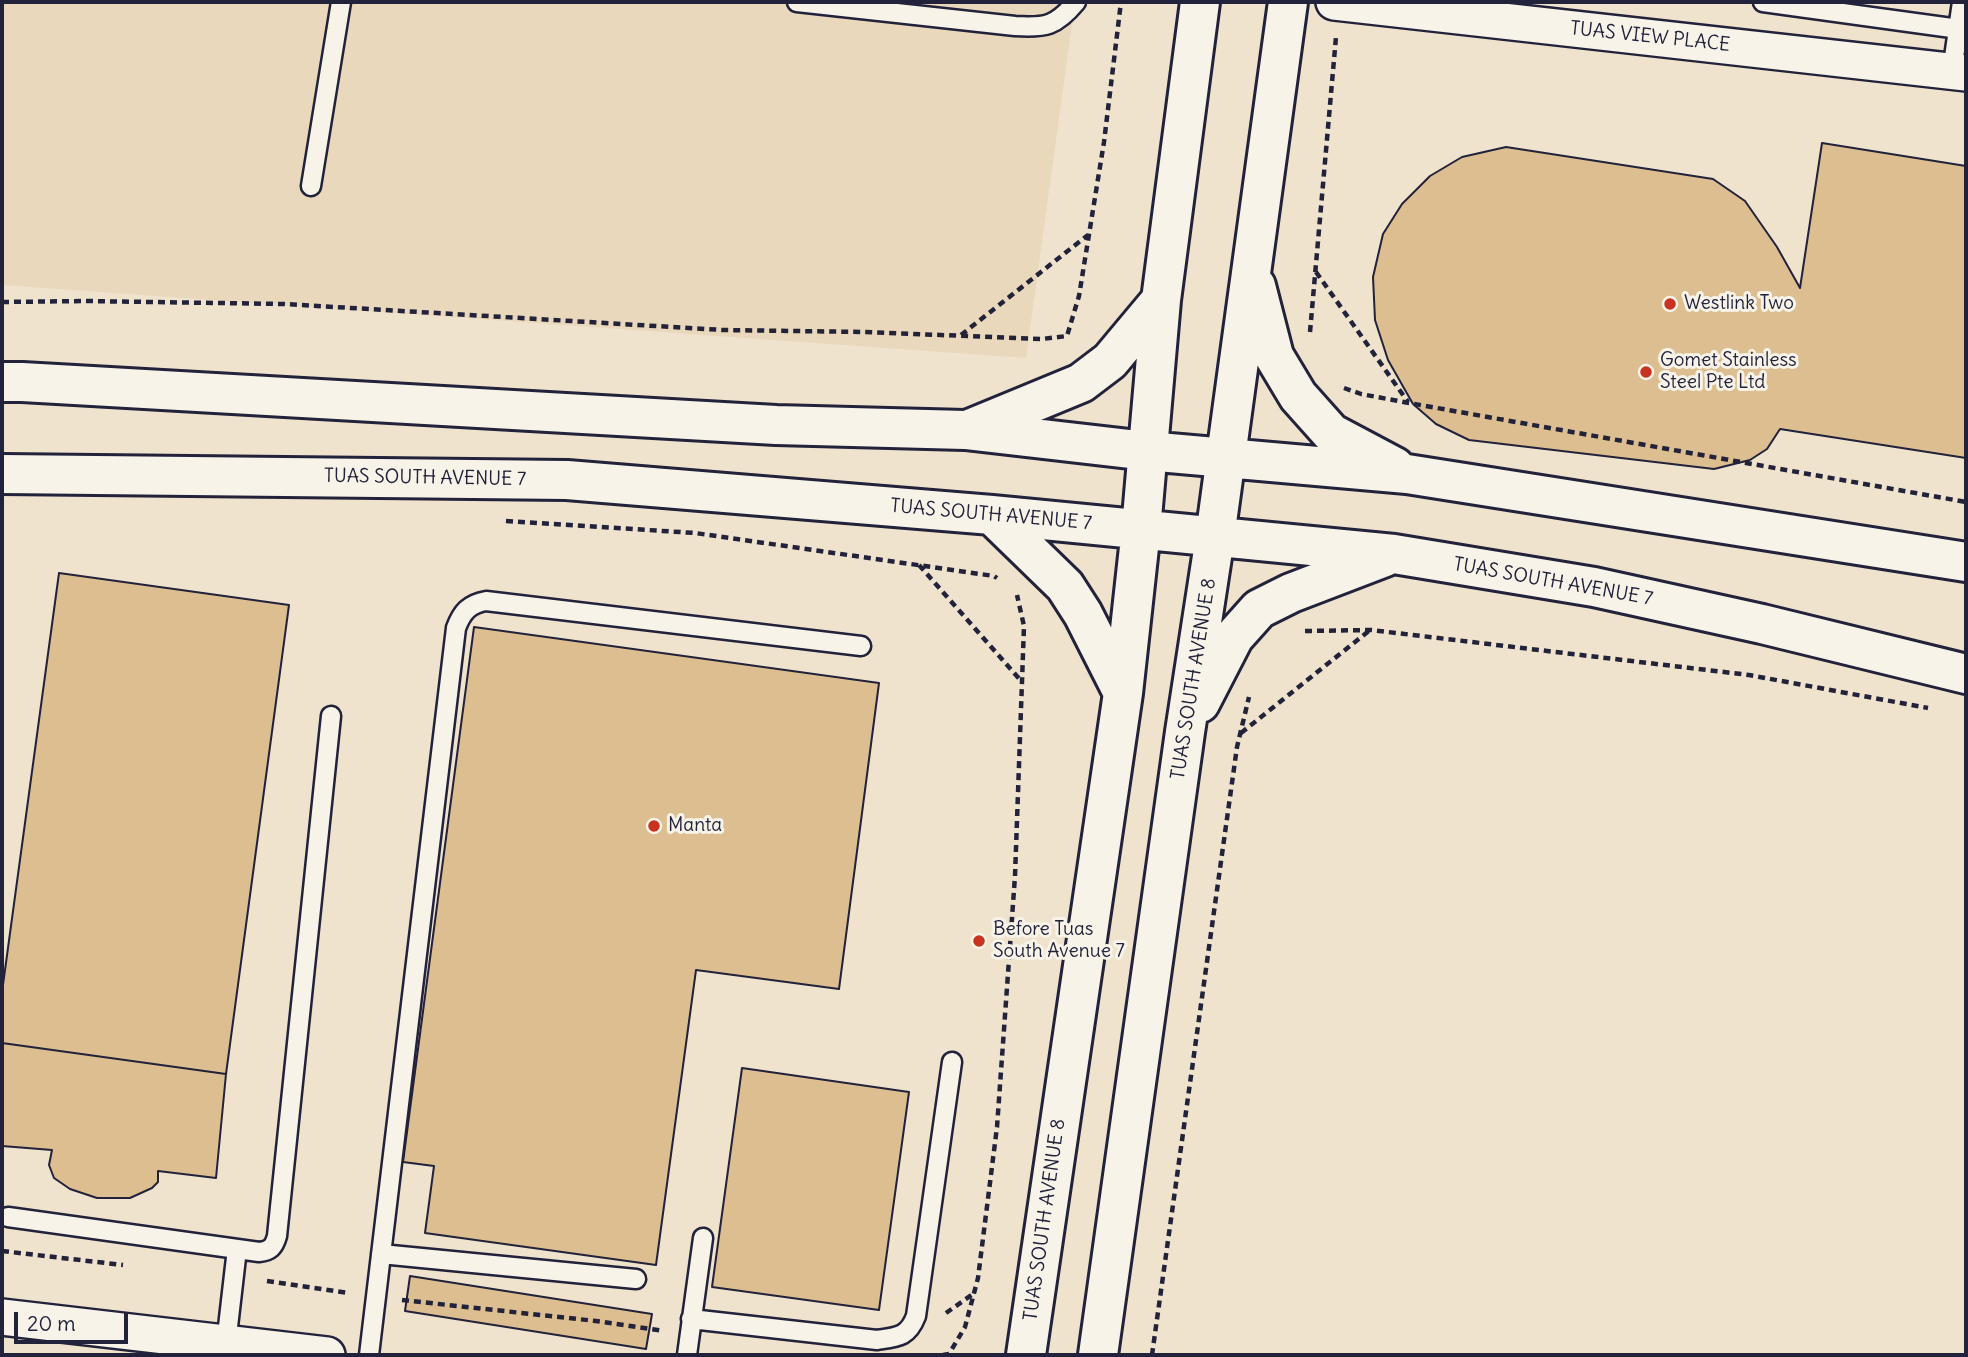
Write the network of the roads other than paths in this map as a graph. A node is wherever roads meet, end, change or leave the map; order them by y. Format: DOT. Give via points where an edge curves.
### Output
graph roads {
  1 [pos="341,2"];
  2 [pos="797,2"];
  3 [pos="1076,2"];
  4 [pos="1200,2"];
  5 [pos="1288,2"];
  6 [pos="1334,2"];
  7 [pos="1340,2"];
  8 [pos="1763,2"];
  9 [pos="1962,2"];
  10 [pos="1959,29"];
  11 [pos="1959,72"];
  12 [pos="311,186"];
  13 [pos="1251,267"];
  14 [pos="1161,300"];
  15 [pos="2,382"];
  16 [pos="965,430"];
  17 [pos="1147,451"];
  18 [pos="1225,458"];
  19 [pos="2,474"];
  20 [pos="1407,474"];
  21 [pos="992,515"];
  22 [pos="1140,528"];
  23 [pos="1215,537"];
  24 [pos="1394,554"];
  25 [pos="1966,562"];
  26 [pos="861,646"];
  27 [pos="1966,674"];
  28 [pos="1123,693"];
  29 [pos="331,716"];
  30 [pos="1185,732"];
  31 [pos="952,1062"];
  32 [pos="8,1217"];
  33 [pos="703,1238"];
  34 [pos="237,1249"];
  35 [pos="382,1254"];
  36 [pos="636,1279"];
  37 [pos="2,1317"];
  38 [pos="690,1327"];
  39 [pos="226,1344"];
  40 [pos="327,1355"];
  41 [pos="369,1355"];
  42 [pos="687,1355"];
  43 [pos="1026,1355"];
  44 [pos="1098,1355"];
  1 -- 12 [label="lane"];
  2 -- 3 [label="lane" via="1041,27 1061,19"];
  4 -- 14 [label="street, TUAS SOUTH AVENUE 8"];
  5 -- 13 [label="street, TUAS SOUTH AVENUE 8"];
  6 -- 7 [label="street, TUAS VIEW PLACE"];
  7 -- 11 [label="street, TUAS VIEW PLACE"];
  8 -- 10 [label="lane"];
  9 -- 10 [label="lane"];
  10 -- 11 [label="lane"];
  13 -- 18 [label="street, TUAS SOUTH AVENUE 8"];
  13 -- 20 [label="street" via="1274,356 1298,396 1331,433"];
  14 -- 16 [label="street" via="1110,361 1081,383"];
  14 -- 17 [label="street, TUAS SOUTH AVENUE 8"];
  15 -- 16 [label="street" via="776,425"];
  16 -- 17 [label="street"];
  17 -- 18 [label="street"];
  17 -- 22 [label="street, TUAS SOUTH AVENUE 8"];
  18 -- 20 [label="street"];
  18 -- 23 [label="street, TUAS SOUTH AVENUE 8"];
  19 -- 21 [label="street, TUAS SOUTH AVENUE 7" via="567,480"];
  20 -- 25 [label="street"];
  21 -- 22 [label="street, TUAS SOUTH AVENUE 7"];
  21 -- 28 [label="street" via="1065,586"];
  22 -- 23 [label="street, TUAS SOUTH AVENUE 7"];
  22 -- 28 [label="street, TUAS SOUTH AVENUE 8"];
  23 -- 24 [label="street, TUAS SOUTH AVENUE 7"];
  23 -- 30 [label="street, TUAS SOUTH AVENUE 8"];
  24 -- 27 [label="street, TUAS SOUTH AVENUE 7" via="1594,587"];
  24 -- 30 [label="street" via="1259,610 1234,637"];
  26 -- 35 [label="lane" via="486,601 465,611 455,642"];
  28 -- 43 [label="street, TUAS SOUTH AVENUE 8"];
  29 -- 34 [label="lane" via="277,1236 275,1246 267,1251"];
  30 -- 44 [label="street, TUAS SOUTH AVENUE 8"];
  31 -- 38 [label="lane" via="912,1327 905,1334 877,1340"];
  32 -- 34 [label="lane"];
  33 -- 38 [label="lane"];
  34 -- 39 [label="lane"];
  35 -- 36 [label="lane"];
  35 -- 41 [label="lane"];
  37 -- 39 [label="street"];
  38 -- 42 [label="lane"];
  39 -- 40 [label="street"];
}
